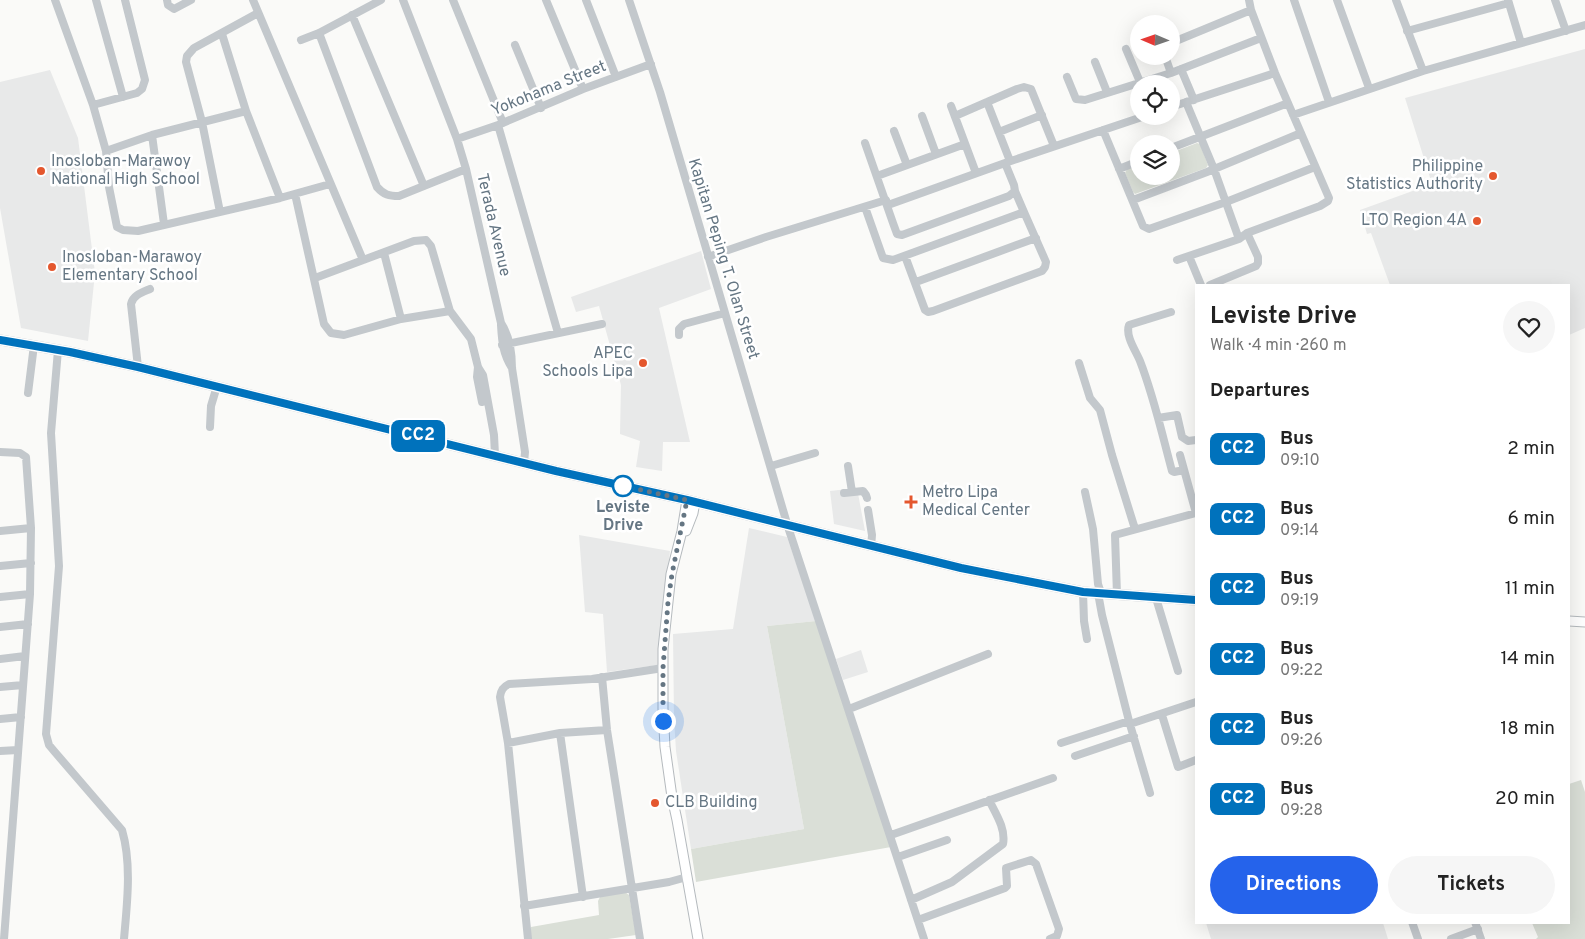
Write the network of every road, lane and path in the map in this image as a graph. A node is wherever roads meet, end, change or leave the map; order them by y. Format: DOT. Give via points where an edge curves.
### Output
graph roads {
  1 [pos="55,0"];
  2 [pos="96,0"];
  3 [pos="125,0"];
  4 [pos="167,0"];
  5 [pos="191,0"];
  6 [pos="253,0"];
  7 [pos="381,0"];
  8 [pos="403,0"];
  9 [pos="453,0"];
  10 [pos="546,0"];
  11 [pos="586,0"];
  12 [pos="629,0"];
  13 [pos="1249,0"];
  14 [pos="1294,0"];
  15 [pos="1337,0"];
  16 [pos="1396,0"];
  17 [pos="1555,0"];
  18 [pos="1509,1"];
  19 [pos="1251,10"];
  20 [pos="258,14"];
  21 [pos="352,15"];
  22 [pos="1585,25"];
  23 [pos="1566,30"];
  24 [pos="1407,31"];
  25 [pos="319,33"];
  26 [pos="222,34"];
  27 [pos="1261,38"];
  28 [pos="1180,39"];
  29 [pos="301,40"];
  30 [pos="1521,43"];
  31 [pos="515,45"];
  32 [pos="1126,49"];
  33 [pos="1095,62"];
  34 [pos="651,64"];
  35 [pos="1168,65"];
  36 [pos="1181,69"];
  37 [pos="1423,71"];
  38 [pos="1170,73"];
  39 [pos="1274,73"];
  40 [pos="1137,75"];
  41 [pos="1163,75"];
  42 [pos="616,77"];
  43 [pos="1066,77"];
  44 [pos="1130,85"];
  45 [pos="1369,88"];
  46 [pos="584,89"];
  47 [pos="1107,92"];
  48 [pos="124,97"];
  49 [pos="1190,101"];
  50 [pos="987,102"];
  51 [pos="1329,102"];
  52 [pos="1288,103"];
  53 [pos="1180,104"];
  54 [pos="92,105"];
  55 [pos="951,106"];
  56 [pos="541,108"];
  57 [pos="246,111"];
  58 [pos="1042,115"];
  59 [pos="1294,115"];
  60 [pos="922,116"];
  61 [pos="955,116"];
  62 [pos="1130,121"];
  63 [pos="202,122"];
  64 [pos="500,124"];
  65 [pos="1103,130"];
  66 [pos="894,131"];
  67 [pos="998,132"];
  68 [pos="1301,133"];
  69 [pos="152,135"];
  70 [pos="1200,137"];
  71 [pos="457,139"];
  72 [pos="865,143"];
  73 [pos="964,144"];
  74 [pos="1180,145"];
  75 [pos="1054,146"];
  76 [pos="106,151"];
  77 [pos="936,154"];
  78 [pos="1008,162"];
  79 [pos="907,165"];
  80 [pos="1130,165"];
  81 [pos="1315,167"];
  82 [pos="466,169"];
  83 [pos="1119,169"];
  84 [pos="1214,169"];
  85 [pos="976,173"];
  86 [pos="877,176"];
  87 [pos="330,184"];
  88 [pos="424,186"];
  89 [pos="1015,190"];
  90 [pos="294,194"];
  91 [pos="280,198"];
  92 [pos="1132,200"];
  93 [pos="1226,202"];
  94 [pos="887,203"];
  95 [pos="865,207"];
  96 [pos="220,212"];
  97 [pos="1024,212"];
  98 [pos="164,224"];
  99 [pos="1247,232"];
  100 [pos="1036,238"];
  101 [pos="1239,239"];
  102 [pos="384,253"];
  103 [pos="905,256"];
  104 [pos="1188,256"];
  105 [pos="708,257"];
  106 [pos="363,260"];
  107 [pos="1177,260"];
  108 [pos="315,278"];
  109 [pos="916,282"];
  110 [pos="1201,284"];
  111 [pos="1212,284"];
  112 [pos="150,289"];
  113 [pos="450,311"];
  114 [pos="1171,312"];
  115 [pos="725,313"];
  116 [pos="400,319"];
  117 [pos="602,324"];
  118 [pos="558,333"];
  119 [pos="679,335"];
  120 [pos="0,340"];
  121 [pos="506,344"];
  122 [pos="34,345"];
  123 [pos="58,350"];
  124 [pos="1080,363"];
  125 [pos="138,367"];
  126 [pos="217,386"];
  127 [pos="28,393"];
  128 [pos="1158,418"];
  129 [pos="210,427"];
  130 [pos="1195,440"];
  131 [pos="0,452"];
  132 [pos="815,453"];
  133 [pos="493,455"];
  134 [pos="1180,456"];
  135 [pos="524,463"];
  136 [pos="771,466"];
  137 [pos="848,466"];
  138 [pos="1184,470"];
  139 [pos="852,492"];
  140 [pos="1085,492"];
  141 [pos="844,493"];
  142 [pos="866,498"];
  143 [pos="691,501"];
  144 [pos="1195,508"];
  145 [pos="868,510"];
  146 [pos="1195,512"];
  147 [pos="788,527"];
  148 [pos="31,528"];
  149 [pos="1135,529"];
  150 [pos="0,530"];
  151 [pos="871,547"];
  152 [pos="31,563"];
  153 [pos="0,566"];
  154 [pos="1083,592"];
  155 [pos="1099,593"];
  156 [pos="30,594"];
  157 [pos="1117,595"];
  158 [pos="0,597"];
  159 [pos="1156,598"];
  160 [pos="1195,600"];
  161 [pos="1570,621"];
  162 [pos="1585,622"];
  163 [pos="28,624"];
  164 [pos="0,627"];
  165 [pos="1087,639"];
  166 [pos="988,654"];
  167 [pos="25,656"];
  168 [pos="0,659"];
  169 [pos="663,668"];
  170 [pos="1178,671"];
  171 [pos="602,677"];
  172 [pos="23,685"];
  173 [pos="0,687"];
  174 [pos="1195,702"];
  175 [pos="849,709"];
  176 [pos="1162,715"];
  177 [pos="21,717"];
  178 [pos="0,719"];
  179 [pos="1130,723"];
  180 [pos="607,730"];
  181 [pos="560,733"];
  182 [pos="1134,736"];
  183 [pos="508,743"];
  184 [pos="1061,743"];
  185 [pos="18,750"];
  186 [pos="0,751"];
  187 [pos="1075,756"];
  188 [pos="1195,760"];
  189 [pos="1053,778"];
  190 [pos="1150,793"];
  191 [pos="989,800"];
  192 [pos="677,820"];
  193 [pos="891,835"];
  194 [pos="947,840"];
  195 [pos="898,857"];
  196 [pos="687,877"];
  197 [pos="631,888"];
  198 [pos="583,897"];
  199 [pos="911,900"];
  200 [pos="524,906"];
  201 [pos="918,920"];
  202 [pos="1413,924"];
  203 [pos="1476,926"];
  204 [pos="2,931"];
  205 [pos="4,939"];
  206 [pos="124,939"];
  207 [pos="528,939"];
  208 [pos="640,939"];
  209 [pos="698,939"];
  210 [pos="924,939"];
  211 [pos="1050,939"];
  212 [pos="1418,939"];
  213 [pos="1452,939"];
  214 [pos="1480,939"];
  1 -- 54 [label="street"];
  2 -- 48 [label="street"];
  3 -- 48 [label="street" via="145,80 142,89"];
  4 -- 5 [label="street" via="174,9"];
  6 -- 20 [label="street"];
  7 -- 21 [label="street"];
  8 -- 71 [label="street, Terada Avenue"];
  9 -- 64 [label="street"];
  10 -- 46 [label="street"];
  11 -- 42 [label="street"];
  12 -- 34 [label="street, Kapitan Peping T. Olan Street"];
  13 -- 19 [label="street"];
  14 -- 51 [label="street"];
  15 -- 45 [label="street"];
  16 -- 24 [label="street"];
  17 -- 23 [label="street"];
  18 -- 24 [label="street"];
  18 -- 30 [label="street"];
  19 -- 27 [label="street"];
  19 -- 28 [label="street"];
  20 -- 26 [label="street"];
  20 -- 87 [label="street"];
  21 -- 25 [label="street"];
  21 -- 88 [label="street"];
  22 -- 23 [label="street"];
  23 -- 30 [label="street"];
  24 -- 37 [label="street"];
  25 -- 29 [label="street"];
  25 -- 88 [label="street" via="377,187 383,194 399,196"];
  26 -- 57 [label="street"];
  26 -- 63 [label="street" via="194,48 187,56"];
  27 -- 36 [label="street"];
  27 -- 39 [label="street"];
  30 -- 37 [label="street"];
  31 -- 56 [label="street"];
  32 -- 40 [label="street"];
  33 -- 47 [label="street"];
  34 -- 42 [label="street, Yokohama Street"];
  34 -- 105 [label="street, Kapitan Peping T. Olan Street"];
  35 -- 38 [label="street"];
  36 -- 38 [label="street"];
  36 -- 49 [label="street"];
  37 -- 45 [label="street"];
  38 -- 41 [label="street"];
  39 -- 49 [label="street"];
  39 -- 52 [label="street"];
  42 -- 46 [label="street, Yokohama Street"];
  43 -- 47 [label="street" via="1080,101"];
  44 -- 47 [label="street"];
  45 -- 51 [label="street"];
  46 -- 56 [label="street, Yokohama Street"];
  48 -- 54 [label="street"];
  49 -- 53 [label="street"];
  49 -- 70 [label="street"];
  50 -- 58 [label="street" via="1024,87 1031,89"];
  50 -- 61 [label="street"];
  50 -- 67 [label="street"];
  51 -- 59 [label="street"];
  52 -- 59 [label="street"];
  52 -- 70 [label="street"];
  54 -- 76 [label="street"];
  55 -- 61 [label="street"];
  56 -- 64 [label="street, Yokohama Street"];
  57 -- 63 [label="street"];
  57 -- 91 [label="street"];
  58 -- 67 [label="street"];
  58 -- 75 [label="street"];
  59 -- 68 [label="street"];
  60 -- 77 [label="street"];
  61 -- 73 [label="street"];
  62 -- 65 [label="street"];
  63 -- 69 [label="street"];
  63 -- 96 [label="street"];
  64 -- 71 [label="street, Yokohama Street"];
  64 -- 118 [label="street"];
  65 -- 75 [label="street"];
  65 -- 83 [label="street"];
  66 -- 79 [label="street"];
  67 -- 78 [label="street"];
  68 -- 81 [label="street"];
  68 -- 84 [label="street"];
  69 -- 76 [label="street"];
  69 -- 98 [label="street"];
  70 -- 74 [label="street"];
  70 -- 84 [label="street"];
  71 -- 82 [label="street, Terada Avenue"];
  72 -- 86 [label="street"];
  73 -- 77 [label="street"];
  73 -- 85 [label="street"];
  75 -- 78 [label="street"];
  76 -- 98 [label="street" via="117,227 138,231"];
  77 -- 79 [label="street"];
  78 -- 85 [label="street"];
  78 -- 89 [label="street"];
  79 -- 86 [label="street"];
  80 -- 83 [label="street"];
  81 -- 93 [label="street"];
  81 -- 99 [label="street" via="1328,198 1326,204"];
  82 -- 88 [label="street"];
  82 -- 121 [label="street, Terada Avenue" via="501,323 506,332"];
  83 -- 92 [label="street"];
  84 -- 92 [label="street"];
  84 -- 93 [label="street"];
  85 -- 94 [label="street"];
  86 -- 94 [label="street"];
  87 -- 90 [label="street"];
  87 -- 106 [label="street"];
  89 -- 94 [label="street" via="1002,199 902,235 897,234"];
  89 -- 97 [label="street"];
  90 -- 91 [label="street"];
  90 -- 108 [label="street"];
  91 -- 96 [label="street"];
  92 -- 93 [label="street" via="1143,226 1149,229"];
  93 -- 101 [label="street"];
  94 -- 95 [label="street"];
  95 -- 103 [label="street" via="883,258 893,260"];
  95 -- 105 [label="street"];
  96 -- 98 [label="street"];
  97 -- 100 [label="street"];
  97 -- 103 [label="street"];
  99 -- 101 [label="street"];
  99 -- 111 [label="street" via="1258,264"];
  100 -- 109 [label="street"];
  100 -- 109 [label="street" via="1046,262 1042,272 928,312"];
  101 -- 104 [label="street"];
  102 -- 106 [label="street"];
  102 -- 113 [label="street" via="414,241 426,240 431,246"];
  102 -- 116 [label="street"];
  103 -- 109 [label="street"];
  104 -- 107 [label="street"];
  104 -- 110 [label="street"];
  105 -- 115 [label="street, Kapitan Peping T. Olan Street"];
  106 -- 108 [label="street"];
  108 -- 116 [label="street" via="324,324 331,334 344,335"];
  112 -- 125 [label="street" via="137,296 131,304"];
  113 -- 116 [label="street"];
  113 -- 133 [label="street" via="471,339"];
  114 -- 128 [label="street" via="1128,328"];
  115 -- 119 [label="street" via="684,324"];
  115 -- 136 [label="street, Kapitan Peping T. Olan Street"];
  117 -- 118 [label="street"];
  118 -- 121 [label="street"];
  120 -- 122 [label="main road"];
  121 -- 135 [label="street, Terada Avenue" via="505,358 512,368"];
  122 -- 123 [label="main road"];
  122 -- 127 [label="street"];
  123 -- 125 [label="main road"];
  123 -- 206 [label="street" via="51,433 59,566 46,734 49,745 122,830 127,846"];
  124 -- 149 [label="street" via="1090,398 1100,410"];
  125 -- 126 [label="main road"];
  126 -- 129 [label="street" via="211,406"];
  126 -- 133 [label="main road"];
  128 -- 130 [label="street" via="1177,415 1182,437"];
  128 -- 138 [label="street" via="1172,470"];
  131 -- 148 [label="street" via="20,453 26,457"];
  132 -- 136 [label="street"];
  133 -- 135 [label="main road"];
  134 -- 138 [label="street"];
  135 -- 143 [label="main road"];
  136 -- 147 [label="street, Kapitan Peping T. Olan Street"];
  137 -- 139 [label="street"];
  138 -- 144 [label="street"];
  139 -- 141 [label="street"];
  139 -- 142 [label="street" via="863,492"];
  140 -- 155 [label="street" via="1093,529"];
  143 -- 147 [label="main road"];
  143 -- 169 [label="main road" via="670,584"];
  143 -- 192 [label="main road" via="693,512 676,574 668,639 668,724"];
  145 -- 151 [label="street"];
  146 -- 149 [label="street"];
  147 -- 151 [label="main road"];
  147 -- 175 [label="street, Kapitan Peping T. Olan Street"];
  148 -- 150 [label="street"];
  148 -- 152 [label="street"];
  149 -- 157 [label="street" via="1115,535"];
  151 -- 154 [label="main road"];
  152 -- 153 [label="street"];
  152 -- 156 [label="street"];
  154 -- 155 [label="main road"];
  154 -- 165 [label="street"];
  155 -- 157 [label="main road"];
  155 -- 179 [label="street"];
  156 -- 158 [label="street"];
  156 -- 163 [label="street"];
  157 -- 159 [label="main road"];
  159 -- 160 [label="main road"];
  159 -- 170 [label="street"];
  161 -- 162 [label="main road"];
  163 -- 164 [label="street"];
  163 -- 167 [label="street"];
  166 -- 175 [label="street"];
  167 -- 168 [label="street"];
  167 -- 172 [label="street"];
  169 -- 171 [label="street"];
  169 -- 192 [label="main road" via="665,747"];
  171 -- 180 [label="street"];
  171 -- 183 [label="street" via="504,686 500,697"];
  172 -- 173 [label="street"];
  172 -- 177 [label="street"];
  174 -- 176 [label="street"];
  175 -- 193 [label="street, Kapitan Peping T. Olan Street"];
  176 -- 179 [label="street"];
  176 -- 188 [label="street" via="1178,767"];
  177 -- 178 [label="street"];
  177 -- 185 [label="street"];
  179 -- 182 [label="street"];
  179 -- 184 [label="street"];
  180 -- 181 [label="street"];
  180 -- 197 [label="street"];
  181 -- 183 [label="street"];
  181 -- 198 [label="street"];
  182 -- 187 [label="street"];
  182 -- 190 [label="street"];
  183 -- 200 [label="street"];
  185 -- 186 [label="street"];
  185 -- 204 [label="street"];
  189 -- 191 [label="street"];
  191 -- 193 [label="street"];
  191 -- 199 [label="street" via="1003,830 1002,844 952,882"];
  192 -- 196 [label="main road"];
  193 -- 195 [label="street, Kapitan Peping T. Olan Street"];
  194 -- 195 [label="street"];
  195 -- 199 [label="street, Kapitan Peping T. Olan Street"];
  196 -- 197 [label="street"];
  196 -- 209 [label="main road"];
  197 -- 198 [label="street"];
  197 -- 208 [label="street"];
  198 -- 200 [label="street"];
  199 -- 201 [label="street, Kapitan Peping T. Olan Street"];
  200 -- 207 [label="street"];
  201 -- 210 [label="street, Kapitan Peping T. Olan Street"];
  201 -- 211 [label="street" via="1005,888 1006,868 1031,860 1036,864 1059,929 1057,936"];
  202 -- 212 [label="street"];
  203 -- 213 [label="street"];
  203 -- 214 [label="street"];
  204 -- 205 [label="street"];
}
